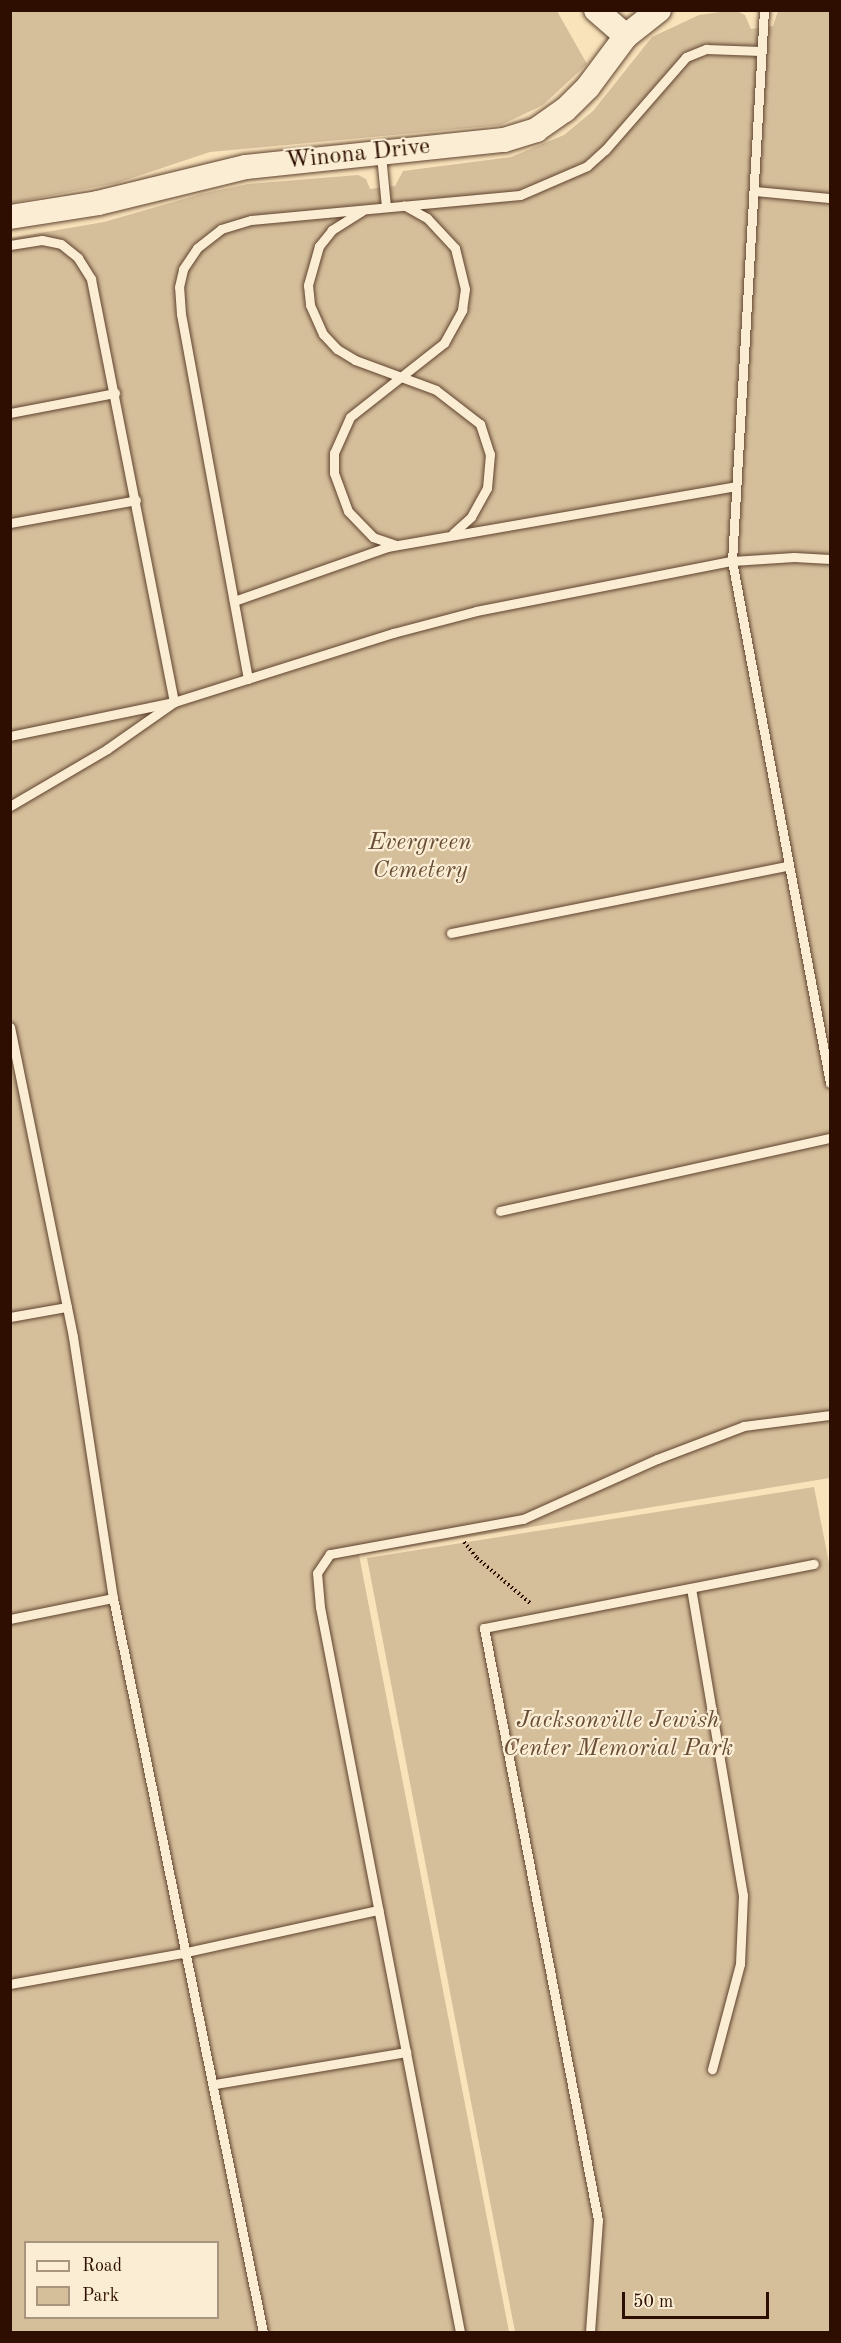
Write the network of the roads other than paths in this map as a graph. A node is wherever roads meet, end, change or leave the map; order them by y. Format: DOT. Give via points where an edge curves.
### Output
graph roads {
  1 [pos="596,10"];
  2 [pos="659,10"];
  3 [pos="764,10"];
  4 [pos="626,36"];
  5 [pos="761,51"];
  6 [pos="381,153"];
  7 [pos="754,190"];
  8 [pos="831,198"];
  9 [pos="404,205"];
  10 [pos="386,207"];
  11 [pos="367,208"];
  12 [pos="10,217"];
  13 [pos="10,245"];
  14 [pos="400,377"];
  15 [pos="115,393"];
  16 [pos="10,413"];
  17 [pos="736,486"];
  18 [pos="136,500"];
  19 [pos="10,523"];
  20 [pos="453,533"];
  21 [pos="398,545"];
  22 [pos="831,559"];
  23 [pos="732,561"];
  24 [pos="234,601"];
  25 [pos="248,679"];
  26 [pos="174,702"];
  27 [pos="10,736"];
  28 [pos="10,806"];
  29 [pos="786,866"];
  30 [pos="450,933"];
  31 [pos="10,1027"];
  32 [pos="831,1083"];
  33 [pos="831,1138"];
  34 [pos="500,1211"];
  35 [pos="67,1307"];
  36 [pos="10,1317"];
  37 [pos="831,1415"];
  38 [pos="814,1564"];
  39 [pos="691,1588"];
  40 [pos="113,1598"];
  41 [pos="10,1619"];
  42 [pos="378,1910"];
  43 [pos="187,1952"];
  44 [pos="10,1984"];
  45 [pos="406,2052"];
  46 [pos="712,2069"];
  47 [pos="215,2084"];
  48 [pos="263,2332"];
  49 [pos="460,2332"];
  50 [pos="590,2332"];
  1 -- 4 [label="street"];
  2 -- 4 [label="street, Winona Drive"];
  3 -- 5 [label="lane"];
  4 -- 6 [label="street, Winona Drive" via="566,110 536,130 504,140"];
  5 -- 7 [label="lane"];
  5 -- 9 [label="lane" via="706,49 686,57 587,166 520,195"];
  6 -- 10 [label="lane"];
  6 -- 12 [label="street, Winona Drive" via="246,167 98,203"];
  7 -- 8 [label="lane"];
  7 -- 17 [label="lane"];
  9 -- 10 [label="lane"];
  9 -- 14 [label="lane" via="444,232 462,268 465,289 455,328 444,343"];
  10 -- 11 [label="lane"];
  11 -- 14 [label="lane" via="332,230 319,246 308,285 310,305 323,334 337,349"];
  11 -- 24 [label="lane" via="251,220 221,230 197,248 183,269 179,287 181,314"];
  13 -- 15 [label="lane" via="42,240 61,244 78,258 91,279"];
  14 -- 20 [label="lane" via="456,402 480,423 487,441 487,488 471,517"];
  14 -- 21 [label="lane" via="350,417 339,434 334,463 339,493 348,511 373,537"];
  15 -- 16 [label="lane"];
  15 -- 18 [label="lane"];
  17 -- 20 [label="lane"];
  17 -- 23 [label="lane"];
  18 -- 19 [label="lane"];
  18 -- 26 [label="lane"];
  20 -- 21 [label="lane"];
  21 -- 24 [label="lane"];
  22 -- 23 [label="lane"];
  23 -- 25 [label="lane" via="476,610"];
  23 -- 29 [label="lane"];
  24 -- 25 [label="lane"];
  25 -- 26 [label="lane"];
  26 -- 27 [label="lane"];
  26 -- 28 [label="lane" via="106,749"];
  29 -- 30 [label="lane"];
  29 -- 32 [label="lane"];
  31 -- 35 [label="lane"];
  33 -- 34 [label="lane"];
  35 -- 36 [label="lane"];
  35 -- 40 [label="lane"];
  37 -- 42 [label="lane" via="744,1426 657,1459 523,1519 330,1554 316,1573"];
  38 -- 39 [label="lane"];
  39 -- 46 [label="lane" via="743,1895 740,1964"];
  39 -- 50 [label="lane" via="484,1628 598,2220"];
  40 -- 41 [label="lane"];
  40 -- 43 [label="lane"];
  42 -- 43 [label="lane"];
  42 -- 45 [label="lane"];
  43 -- 44 [label="lane"];
  43 -- 47 [label="lane"];
  45 -- 47 [label="lane"];
  45 -- 49 [label="lane"];
  47 -- 48 [label="lane"];
}
